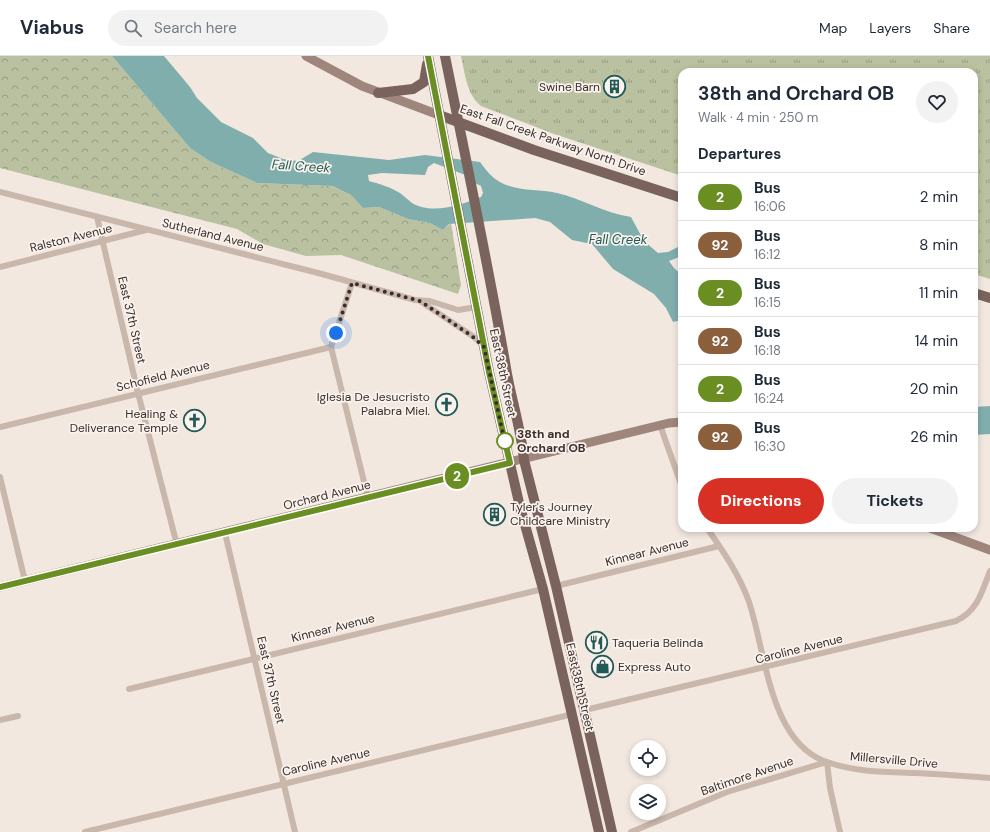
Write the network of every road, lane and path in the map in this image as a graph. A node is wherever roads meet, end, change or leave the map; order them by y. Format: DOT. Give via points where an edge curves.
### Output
graph roads {
  1 [pos="306,56"];
  2 [pos="427,56"];
  3 [pos="445,56"];
  4 [pos="378,93"];
  5 [pos="439,115"];
  6 [pos="458,121"];
  7 [pos="0,192"];
  8 [pos="678,197"];
  9 [pos="97,217"];
  10 [pos="148,230"];
  11 [pos="102,242"];
  12 [pos="0,267"];
  13 [pos="352,283"];
  14 [pos="978,294"];
  15 [pos="990,298"];
  16 [pos="420,301"];
  17 [pos="477,307"];
  18 [pos="331,347"];
  19 [pos="484,347"];
  20 [pos="138,393"];
  21 [pos="678,423"];
  22 [pos="660,426"];
  23 [pos="0,427"];
  24 [pos="524,460"];
  25 [pos="510,463"];
  26 [pos="678,476"];
  27 [pos="0,477"];
  28 [pos="368,498"];
  29 [pos="710,532"];
  30 [pos="941,532"];
  31 [pos="225,533"];
  32 [pos="177,545"];
  33 [pos="720,546"];
  34 [pos="990,550"];
  35 [pos="990,571"];
  36 [pos="25,581"];
  37 [pos="556,586"];
  38 [pos="0,587"];
  39 [pos="543,589"];
  40 [pos="254,659"];
  41 [pos="766,668"];
  42 [pos="129,689"];
  43 [pos="585,710"];
  44 [pos="573,714"];
  45 [pos="18,716"];
  46 [pos="0,720"];
  47 [pos="826,762"];
  48 [pos="990,778"];
  49 [pos="284,784"];
  50 [pos="85,832"];
  51 [pos="295,832"];
  52 [pos="600,832"];
  53 [pos="612,832"];
  54 [pos="631,832"];
  55 [pos="840,832"];
  1 -- 4 [label="street, East Fall Creek Parkway North Drive" via="354,83"];
  2 -- 4 [label="main road" via="426,76 419,86"];
  2 -- 5 [label="main road, East 38th Street"];
  3 -- 6 [label="main road, East 38th Street"];
  4 -- 5 [label="street, East Fall Creek Parkway North Drive"];
  5 -- 6 [label="main road, East Fall Creek Parkway North Drive"];
  5 -- 17 [label="main road, East 38th Street"];
  6 -- 8 [label="main road, East Fall Creek Parkway North Drive" via="534,150"];
  6 -- 24 [label="main road, East 38th Street" via="492,284"];
  7 -- 9 [label="street, Sutherland Avenue"];
  9 -- 10 [label="street, Sutherland Avenue"];
  9 -- 11 [label="street, East 37th Street"];
  10 -- 11 [label="street, Ralston Avenue"];
  10 -- 13 [label="street, Sutherland Avenue"];
  11 -- 12 [label="street, Ralston Avenue"];
  11 -- 20 [label="street, East 37th Street"];
  13 -- 16 [label="street, Sutherland Avenue"];
  13 -- 18 [label="street"];
  14 -- 15 [label="main road"];
  16 -- 17 [label="street, Sutherland Avenue" via="430,301 458,310"];
  16 -- 19 [label="street, Sutherland Avenue"];
  17 -- 19 [label="main road, East 38th Street"];
  18 -- 20 [label="street, Schofield Avenue"];
  18 -- 28 [label="street"];
  19 -- 25 [label="main road, East 38th Street"];
  20 -- 23 [label="street, Schofield Avenue"];
  20 -- 32 [label="street, East 37th Street"];
  21 -- 22 [label="street, Orchard Avenue"];
  22 -- 24 [label="street, Orchard Avenue"];
  22 -- 26 [label="street"];
  24 -- 25 [label="street, Orchard Avenue"];
  24 -- 37 [label="main road, East 38th Street"];
  25 -- 28 [label="street, Orchard Avenue"];
  25 -- 39 [label="main road, East 38th Street"];
  27 -- 36 [label="street"];
  28 -- 31 [label="street, Orchard Avenue"];
  29 -- 33 [label="street, Millersville Drive"];
  30 -- 34 [label="street"];
  31 -- 32 [label="street, Orchard Avenue"];
  31 -- 40 [label="street, East 37th Street"];
  32 -- 36 [label="street, Orchard Avenue"];
  33 -- 37 [label="street, Kinnear Avenue"];
  33 -- 41 [label="street, Millersville Drive" via="747,598"];
  35 -- 41 [label="street, Caroline Avenue" via="975,607 956,621"];
  36 -- 38 [label="street, Orchard Avenue"];
  37 -- 43 [label="main road, East 38th Street"];
  39 -- 40 [label="street, Kinnear Avenue"];
  39 -- 44 [label="main road, East 38th Street"];
  40 -- 42 [label="street, Kinnear Avenue"];
  40 -- 49 [label="street, East 37th Street"];
  41 -- 43 [label="street, Caroline Avenue"];
  41 -- 47 [label="street, Millersville Drive" via="774,698 787,726 810,753"];
  43 -- 53 [label="main road, East 38th Street"];
  44 -- 49 [label="street, Caroline Avenue"];
  44 -- 52 [label="main road, East 38th Street"];
  45 -- 46 [label="street"];
  47 -- 48 [label="street, Millersville Drive" via="870,771"];
  47 -- 54 [label="street, Baltimore Avenue" via="727,792"];
  47 -- 55 [label="street"];
  49 -- 50 [label="street, Caroline Avenue"];
  49 -- 51 [label="street, East 37th Street"];
}
